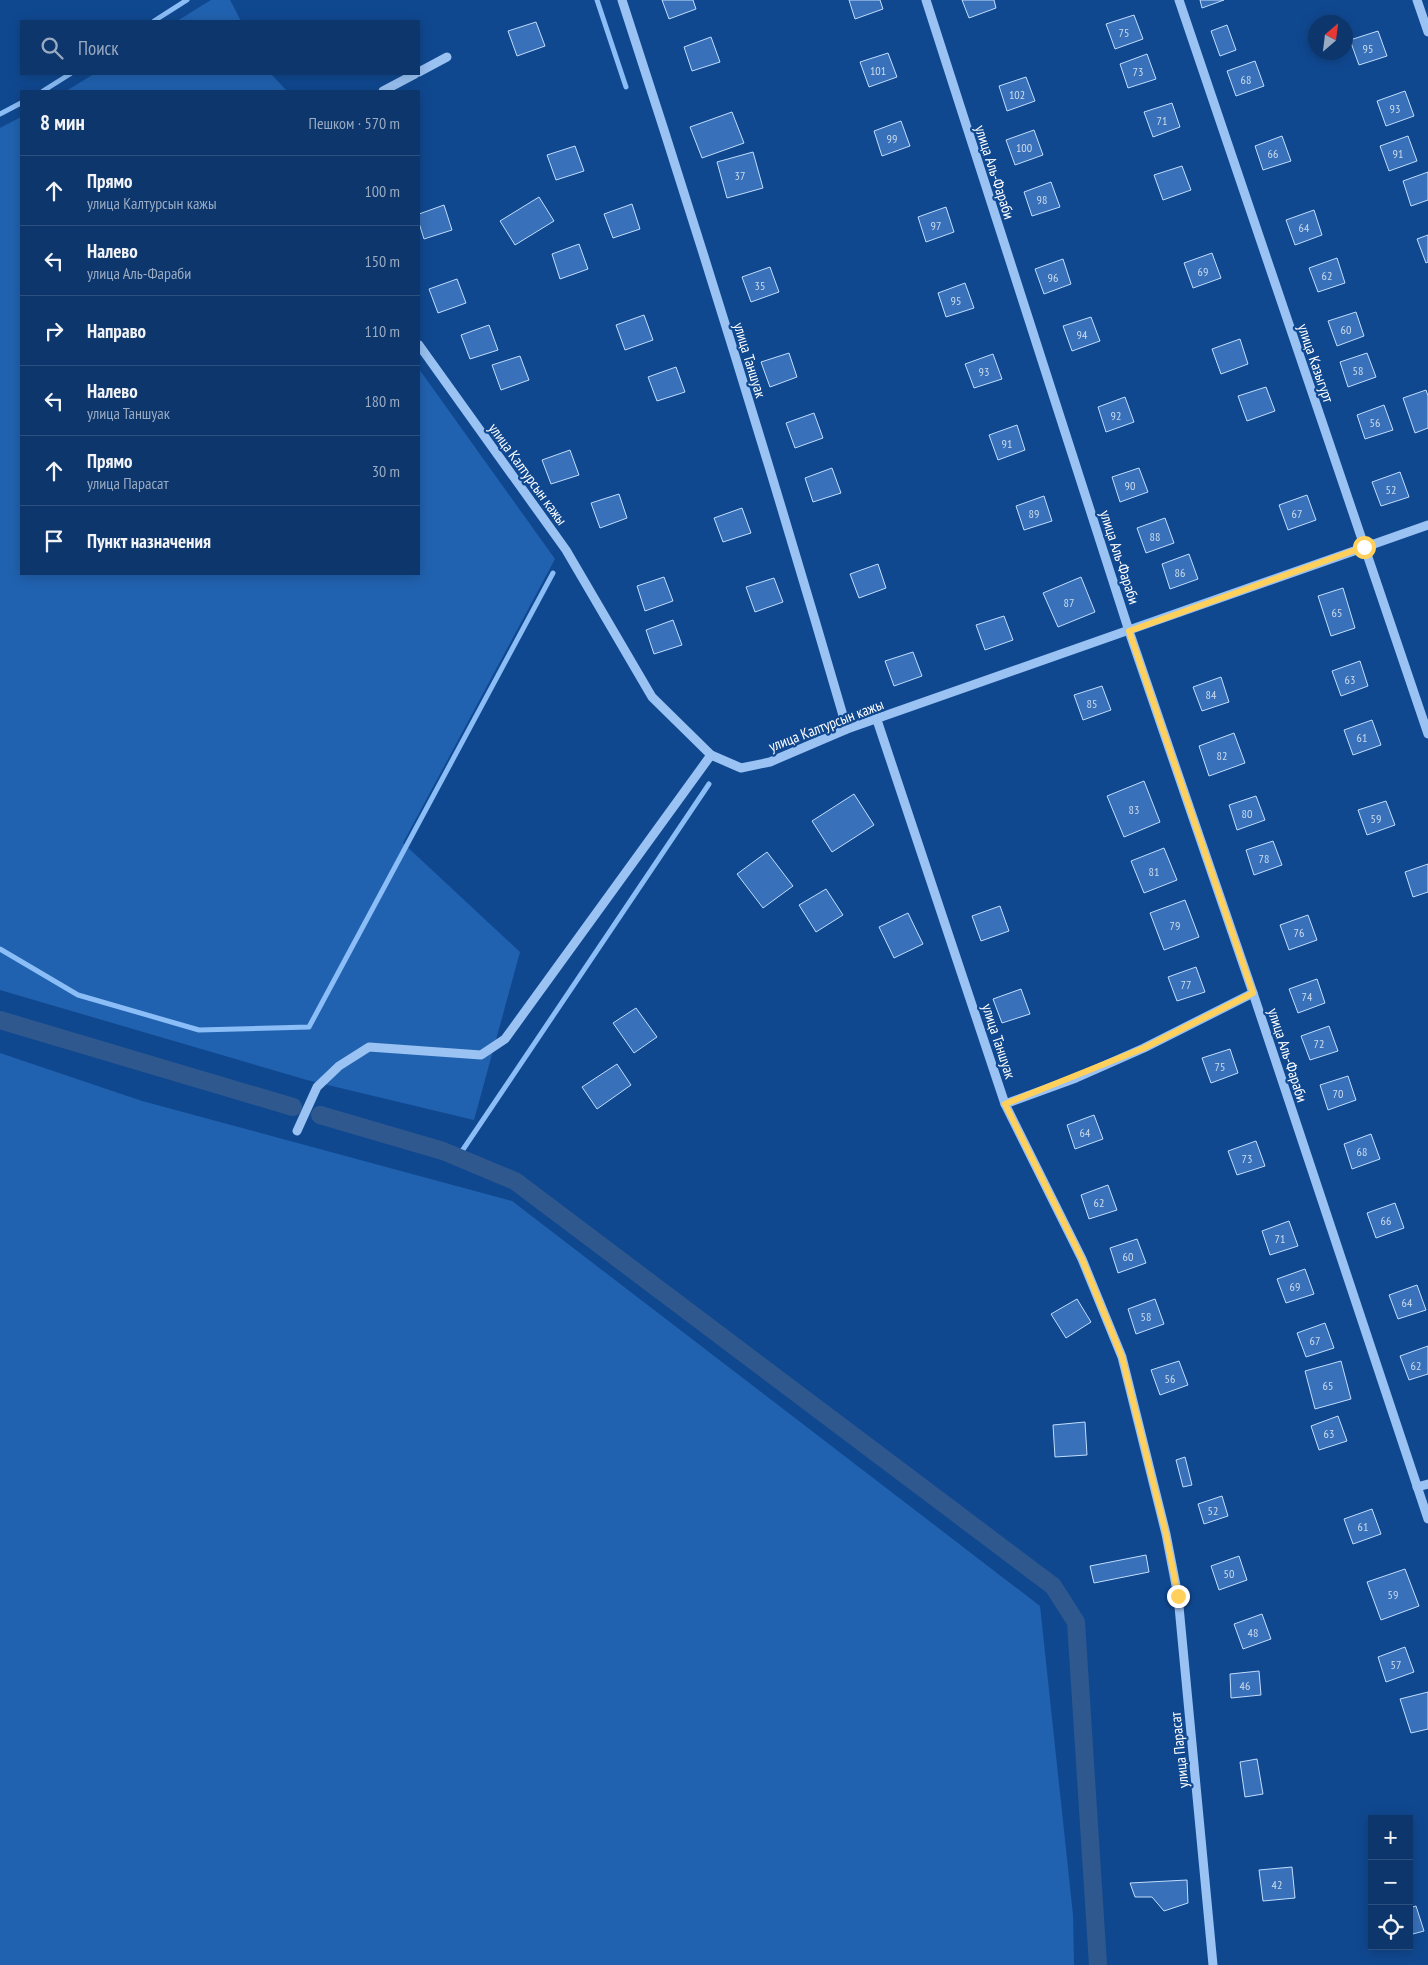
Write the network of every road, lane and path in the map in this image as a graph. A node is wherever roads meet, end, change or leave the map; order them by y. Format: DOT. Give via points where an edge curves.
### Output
graph roads {
  1 [pos="622,0"];
  2 [pos="926,0"];
  3 [pos="1180,0"];
  4 [pos="1417,0"];
  5 [pos="1428,32"];
  6 [pos="447,56"];
  7 [pos="420,71"];
  8 [pos="413,75"];
  9 [pos="385,90"];
  10 [pos="420,346"];
  11 [pos="1428,525"];
  12 [pos="1364,547"];
  13 [pos="1129,631"];
  14 [pos="877,720"];
  15 [pos="847,729"];
  16 [pos="1428,734"];
  17 [pos="711,755"];
  18 [pos="1253,993"];
  19 [pos="1005,1104"];
  20 [pos="298,1132"];
  21 [pos="1428,1484"];
  22 [pos="1417,1487"];
  23 [pos="1428,1519"];
  24 [pos="1166,1534"];
  25 [pos="1213,1965"];
  1 -- 15 [label="street, улица Таншуак" via="691,210"];
  2 -- 13 [label="street, улица Аль-Фараби"];
  3 -- 12 [label="street, улица Казыгурт"];
  4 -- 5 [label="street"];
  6 -- 7 [label="street"];
  8 -- 9 [label="street"];
  10 -- 17 [label="street, улица Калтурсын кажы" via="566,550 652,697"];
  11 -- 12 [label="street, улица Калтурсын кажы"];
  12 -- 13 [label="street, улица Калтурсын кажы"];
  12 -- 16 [label="street, улица Казыгурт"];
  13 -- 14 [label="street, улица Калтурсын кажы"];
  13 -- 18 [label="street, улица Аль-Фараби"];
  14 -- 15 [label="street, улица Калтурсын кажы"];
  14 -- 19 [label="street, улица Таншуак"];
  15 -- 17 [label="street, улица Калтурсын кажы" via="770,762 740,768"];
  17 -- 20 [label="street" via="505,1039 481,1055 369,1047 338,1066 317,1087"];
  18 -- 19 [label="street" via="1144,1048"];
  18 -- 22 [label="street, улица Аль-Фараби"];
  19 -- 24 [label="street, улица Таншуак" via="1082,1259 1122,1357"];
  21 -- 22 [label="street"];
  22 -- 23 [label="street, улица Аль-Фараби"];
  24 -- 25 [label="street, улица Парасат" via="1178,1596"];
}
